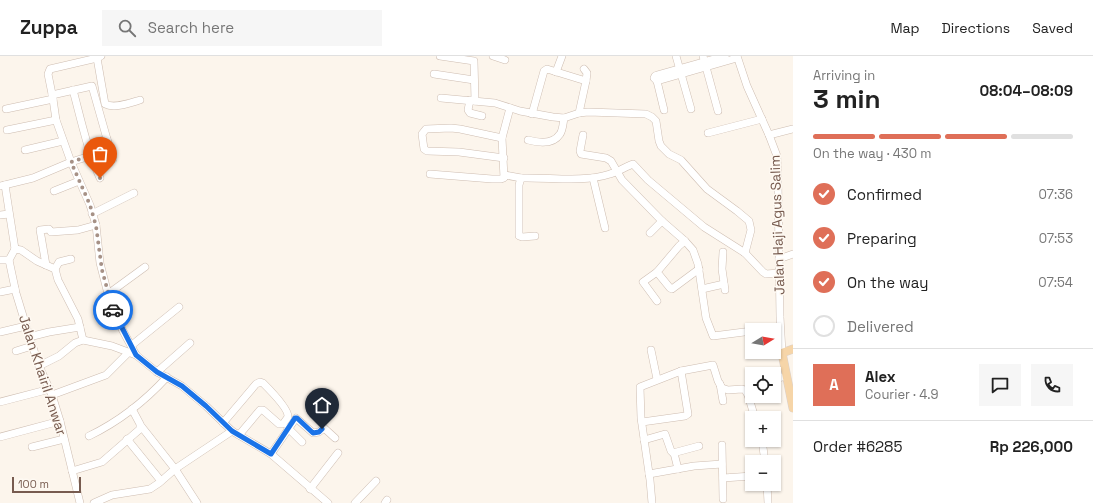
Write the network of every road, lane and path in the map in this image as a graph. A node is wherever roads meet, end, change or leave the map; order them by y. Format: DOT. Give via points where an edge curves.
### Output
graph roads {
  1 [pos="440,56"];
  2 [pos="493,56"];
  3 [pos="562,56"];
  4 [pos="676,56"];
  5 [pos="99,57"];
  6 [pos="732,57"];
  7 [pos="474,58"];
  8 [pos="505,60"];
  9 [pos="704,62"];
  10 [pos="584,69"];
  11 [pos="681,71"];
  12 [pos="556,72"];
  13 [pos="434,74"];
  14 [pos="474,80"];
  15 [pos="586,81"];
  16 [pos="73,90"];
  17 [pos="53,97"];
  18 [pos="441,98"];
  19 [pos="140,100"];
  20 [pos="473,100"];
  21 [pos="510,108"];
  22 [pos="6,109"];
  23 [pos="691,109"];
  24 [pos="664,110"];
  25 [pos="718,111"];
  26 [pos="580,113"];
  27 [pos="532,114"];
  28 [pos="482,116"];
  29 [pos="564,118"];
  30 [pos="56,120"];
  31 [pos="762,120"];
  32 [pos="793,129"];
  33 [pos="7,130"];
  34 [pos="708,133"];
  35 [pos="583,135"];
  36 [pos="769,135"];
  37 [pos="502,138"];
  38 [pos="107,139"];
  39 [pos="528,140"];
  40 [pos="63,141"];
  41 [pos="88,145"];
  42 [pos="25,150"];
  43 [pos="90,156"];
  44 [pos="114,158"];
  45 [pos="504,158"];
  46 [pos="71,162"];
  47 [pos="617,172"];
  48 [pos="430,174"];
  49 [pos="505,175"];
  50 [pos="100,178"];
  51 [pos="521,178"];
  52 [pos="593,178"];
  53 [pos="79,181"];
  54 [pos="2,186"];
  55 [pos="54,191"];
  56 [pos="134,193"];
  57 [pos="9,214"];
  58 [pos="92,214"];
  59 [pos="0,215"];
  60 [pos="662,221"];
  61 [pos="96,226"];
  62 [pos="605,228"];
  63 [pos="650,233"];
  64 [pos="535,236"];
  65 [pos="685,241"];
  66 [pos="15,249"];
  67 [pos="723,252"];
  68 [pos="745,253"];
  69 [pos="793,254"];
  70 [pos="71,259"];
  71 [pos="779,259"];
  72 [pos="0,260"];
  73 [pos="9,260"];
  74 [pos="46,265"];
  75 [pos="145,267"];
  76 [pos="55,269"];
  77 [pos="699,269"];
  78 [pos="657,272"];
  79 [pos="779,273"];
  80 [pos="15,289"];
  81 [pos="702,289"];
  82 [pos="0,292"];
  83 [pos="108,294"];
  84 [pos="657,301"];
  85 [pos="179,307"];
  86 [pos="780,323"];
  87 [pos="26,326"];
  88 [pos="80,327"];
  89 [pos="0,332"];
  90 [pos="745,332"];
  91 [pos="29,337"];
  92 [pos="83,340"];
  93 [pos="781,340"];
  94 [pos="190,343"];
  95 [pos="132,345"];
  96 [pos="32,346"];
  97 [pos="793,349"];
  98 [pos="651,350"];
  99 [pos="16,352"];
  100 [pos="782,353"];
  101 [pos="132,354"];
  102 [pos="39,366"];
  103 [pos="681,371"];
  104 [pos="157,372"];
  105 [pos="786,376"];
  106 [pos="167,377"];
  107 [pos="781,377"];
  108 [pos="657,379"];
  109 [pos="720,384"];
  110 [pos="51,392"];
  111 [pos="724,401"];
  112 [pos="0,402"];
  113 [pos="793,408"];
  114 [pos="132,409"];
  115 [pos="753,411"];
  116 [pos="60,421"];
  117 [pos="642,422"];
  118 [pos="223,423"];
  119 [pos="141,426"];
  120 [pos="288,428"];
  121 [pos="235,433"];
  122 [pos="0,436"];
  123 [pos="89,436"];
  124 [pos="335,438"];
  125 [pos="64,439"];
  126 [pos="127,439"];
  127 [pos="644,440"];
  128 [pos="302,442"];
  129 [pos="722,445"];
  130 [pos="700,446"];
  131 [pos="32,447"];
  132 [pos="338,453"];
  133 [pos="674,453"];
  134 [pos="271,454"];
  135 [pos="722,464"];
  136 [pos="175,469"];
  137 [pos="678,469"];
  138 [pos="72,471"];
  139 [pos="649,474"];
  140 [pos="745,476"];
  141 [pos="723,478"];
  142 [pos="161,481"];
  143 [pos="376,481"];
  144 [pos="310,489"];
  145 [pos="767,491"];
  146 [pos="724,499"];
  147 [pos="80,503"];
  148 [pos="94,503"];
  149 [pos="197,503"];
  150 [pos="328,503"];
  151 [pos="355,503"];
  152 [pos="652,503"];
  153 [pos="768,503"];
  1 -- 7 [label="street"];
  2 -- 8 [label="street"];
  3 -- 12 [label="street"];
  4 -- 11 [label="street"];
  5 -- 17 [label="street" via="50,69 48,74"];
  5 -- 19 [label="street" via="105,104 114,106"];
  6 -- 9 [label="street"];
  6 -- 31 [label="street, Jalan Haji Agus Salim"];
  7 -- 14 [label="street"];
  9 -- 11 [label="street"];
  9 -- 25 [label="street"];
  10 -- 15 [label="street" via="587,73"];
  11 -- 23 [label="street"];
  11 -- 24 [label="street" via="654,77"];
  12 -- 15 [label="street"];
  12 -- 27 [label="street" via="547,69 544,71"];
  13 -- 14 [label="street"];
  14 -- 20 [label="street"];
  15 -- 26 [label="street"];
  16 -- 17 [label="street"];
  16 -- 38 [label="street" via="92,86"];
  16 -- 41 [label="street"];
  17 -- 22 [label="street"];
  17 -- 30 [label="street"];
  18 -- 20 [label="street"];
  20 -- 21 [label="street"];
  20 -- 28 [label="street" via="468,110 470,114"];
  21 -- 27 [label="street"];
  21 -- 37 [label="street"];
  26 -- 29 [label="street"];
  26 -- 68 [label="street" via="646,114 652,117 656,121 658,141 664,150 681,160 703,186 749,221 751,230"];
  27 -- 29 [label="street"];
  29 -- 39 [label="street" via="561,133 554,140 539,143"];
  30 -- 33 [label="street"];
  30 -- 40 [label="street"];
  31 -- 34 [label="street"];
  31 -- 36 [label="street, Jalan Haji Agus Salim"];
  32 -- 36 [label="street"];
  35 -- 47 [label="street" via="581,154 606,158 611,161"];
  36 -- 71 [label="street, Jalan Haji Agus Salim" via="777,156"];
  37 -- 45 [label="street"];
  37 -- 45 [label="street" via="451,128 426,129 422,134 423,147 427,151"];
  38 -- 41 [label="street"];
  38 -- 44 [label="street"];
  40 -- 42 [label="street"];
  40 -- 46 [label="street"];
  41 -- 43 [label="street"];
  43 -- 46 [label="street"];
  43 -- 50 [label="street"];
  45 -- 49 [label="street"];
  46 -- 53 [label="street"];
  46 -- 54 [label="street" via="33,178"];
  47 -- 52 [label="street"];
  47 -- 60 [label="street"];
  47 -- 68 [label="street" via="633,164 648,180 704,227"];
  48 -- 49 [label="street" via="501,179"];
  49 -- 51 [label="street"];
  51 -- 52 [label="street"];
  51 -- 64 [label="street" via="519,234 520,237"];
  52 -- 62 [label="street"];
  53 -- 55 [label="street"];
  53 -- 58 [label="street"];
  54 -- 57 [label="street"];
  56 -- 58 [label="street"];
  57 -- 59 [label="street"];
  57 -- 66 [label="street"];
  58 -- 61 [label="street"];
  60 -- 63 [label="street"];
  60 -- 65 [label="street"];
  61 -- 74 [label="street" via="69,231 40,230"];
  61 -- 83 [label="street" via="100,263"];
  65 -- 77 [label="street" via="695,255"];
  65 -- 78 [label="street"];
  66 -- 73 [label="street"];
  66 -- 74 [label="street"];
  67 -- 81 [label="street" via="725,287"];
  68 -- 79 [label="street" via="764,273"];
  69 -- 71 [label="street"];
  70 -- 76 [label="street" via="59,262"];
  71 -- 79 [label="street, Jalan Haji Agus Salim"];
  72 -- 73 [label="street"];
  73 -- 80 [label="street, Jalan Khairil Anwar"];
  74 -- 76 [label="street"];
  75 -- 83 [label="street"];
  76 -- 88 [label="street"];
  77 -- 78 [label="street" via="672,289"];
  77 -- 81 [label="street"];
  78 -- 84 [label="street" via="643,282"];
  79 -- 86 [label="street, Jalan Haji Agus Salim"];
  80 -- 82 [label="street"];
  80 -- 87 [label="street, Jalan Khairil Anwar"];
  81 -- 90 [label="street" via="706,318 713,336"];
  83 -- 95 [label="street" via="122,329"];
  85 -- 95 [label="street"];
  87 -- 89 [label="street"];
  87 -- 91 [label="street, Jalan Khairil Anwar"];
  88 -- 91 [label="street"];
  88 -- 92 [label="street"];
  91 -- 96 [label="street, Jalan Khairil Anwar"];
  92 -- 101 [label="street" via="112,346"];
  92 -- 102 [label="street" via="75,342 59,356"];
  93 -- 100 [label="street, Jalan Haji Agus Salim"];
  94 -- 104 [label="street"];
  95 -- 101 [label="street"];
  96 -- 99 [label="street"];
  96 -- 102 [label="street, Jalan Khairil Anwar"];
  97 -- 100 [label="main road"];
  98 -- 108 [label="street"];
  100 -- 105 [label="main road"];
  101 -- 104 [label="street"];
  101 -- 110 [label="street" via="106,375"];
  102 -- 110 [label="street, Jalan Khairil Anwar"];
  103 -- 108 [label="street"];
  103 -- 109 [label="street" via="713,365"];
  103 -- 117 [label="street" via="688,414 683,417"];
  104 -- 106 [label="street"];
  105 -- 107 [label="street"];
  105 -- 113 [label="main road"];
  106 -- 114 [label="street"];
  106 -- 118 [label="street" via="188,391"];
  108 -- 117 [label="street" via="640,387"];
  109 -- 111 [label="street"];
  109 -- 115 [label="street" via="725,390 742,389 747,392"];
  110 -- 112 [label="street"];
  110 -- 116 [label="street, Jalan Khairil Anwar"];
  114 -- 119 [label="street"];
  114 -- 123 [label="street"];
  116 -- 122 [label="street"];
  116 -- 125 [label="street, Jalan Khairil Anwar"];
  117 -- 127 [label="street"];
  118 -- 121 [label="street"];
  118 -- 121 [label="street" via="260,382 288,412 288,417 281,425 260,410"];
  119 -- 126 [label="street"];
  119 -- 136 [label="street"];
  120 -- 124 [label="street" via="296,418 313,433 324,428"];
  120 -- 128 [label="street"];
  120 -- 134 [label="street"];
  121 -- 134 [label="street"];
  121 -- 136 [label="street"];
  125 -- 131 [label="street"];
  125 -- 138 [label="street, Jalan Khairil Anwar"];
  126 -- 138 [label="street" via="102,462"];
  126 -- 142 [label="street"];
  127 -- 133 [label="street" via="665,434"];
  127 -- 139 [label="street"];
  129 -- 135 [label="street"];
  130 -- 133 [label="street"];
  132 -- 144 [label="street"];
  133 -- 137 [label="street"];
  134 -- 144 [label="street"];
  135 -- 137 [label="street"];
  135 -- 141 [label="street"];
  136 -- 142 [label="street"];
  136 -- 149 [label="street"];
  137 -- 139 [label="street"];
  138 -- 147 [label="street, Jalan Khairil Anwar"];
  139 -- 152 [label="street"];
  140 -- 141 [label="street"];
  141 -- 146 [label="street"];
  142 -- 148 [label="street" via="150,489 112,495"];
  143 -- 151 [label="street"];
  144 -- 150 [label="street"];
  145 -- 153 [label="street"];
}
